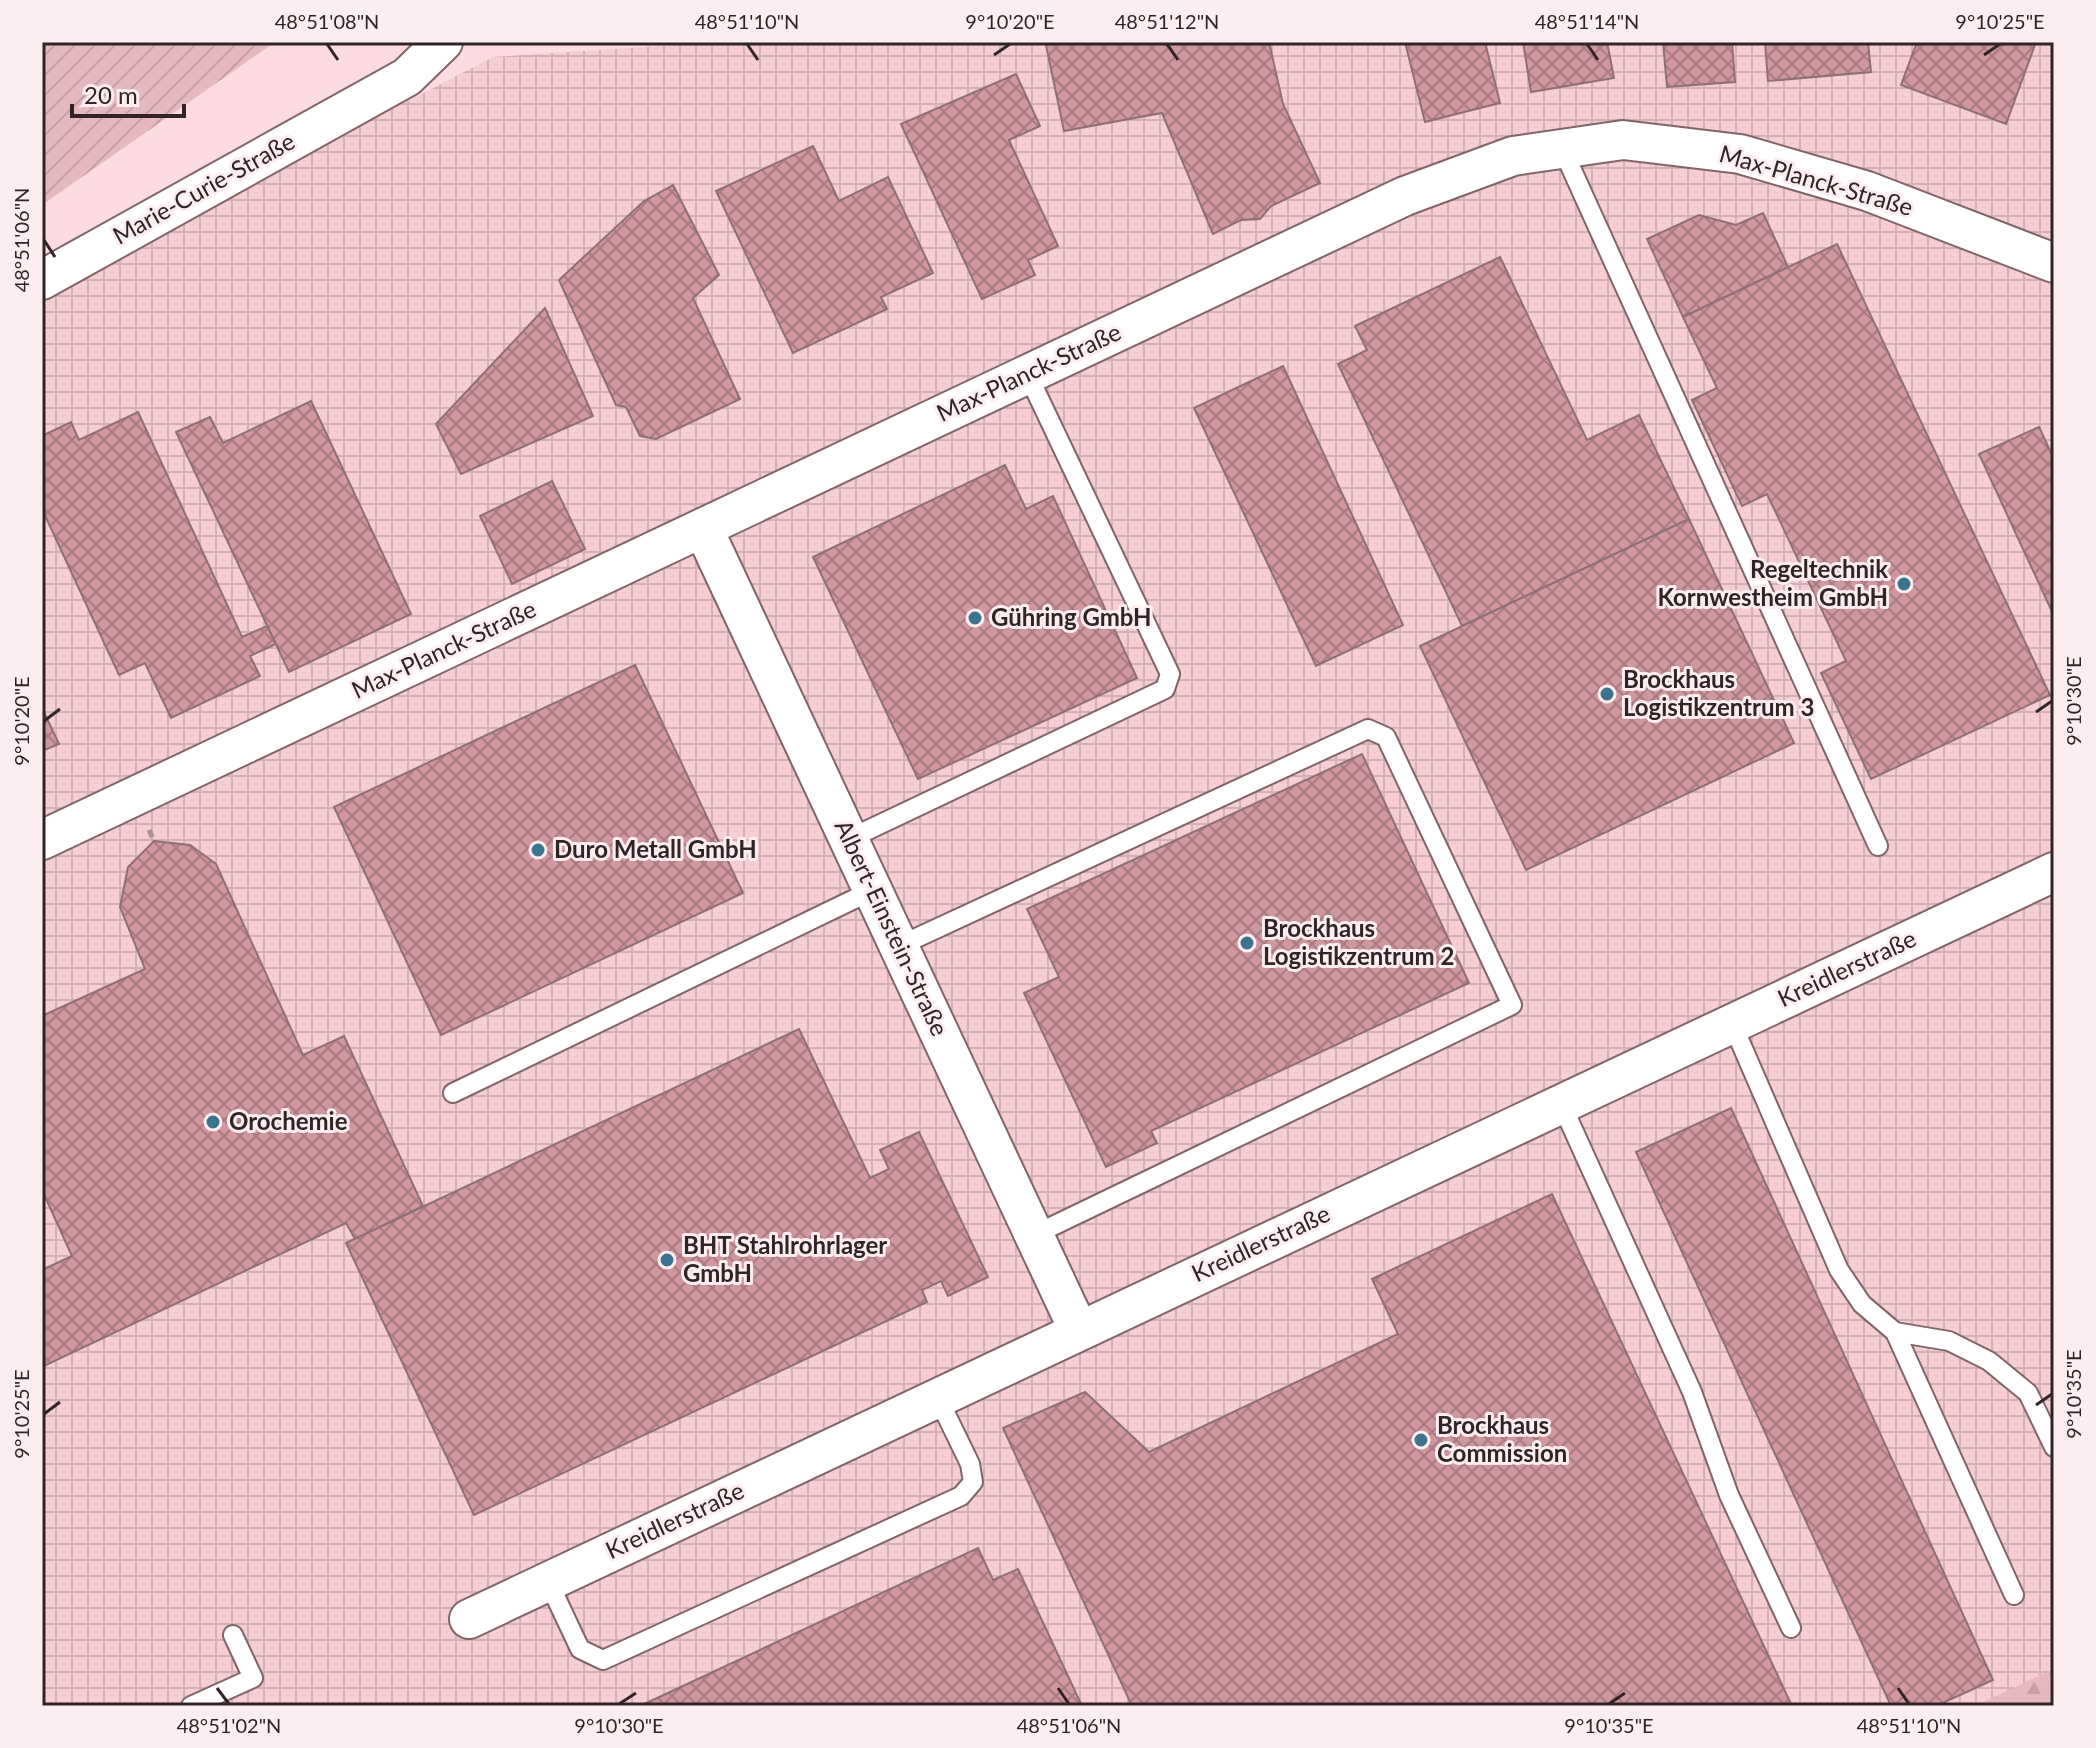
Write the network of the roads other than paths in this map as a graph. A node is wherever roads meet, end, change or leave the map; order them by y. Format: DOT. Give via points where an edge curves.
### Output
graph roads {
  1 [pos="443,42"];
  2 [pos="1562,148"];
  3 [pos="2054,263"];
  4 [pos="42,280"];
  5 [pos="1027,373"];
  6 [pos="703,528"];
  7 [pos="849,839"];
  8 [pos="42,840"];
  9 [pos="1878,846"];
  10 [pos="2054,872"];
  11 [pos="873,890"];
  12 [pos="899,946"];
  13 [pos="1732,1023"];
  14 [pos="453,1093"];
  15 [pos="1561,1103"];
  16 [pos="1034,1235"];
  17 [pos="1078,1329"];
  18 [pos="1895,1332"];
  19 [pos="937,1396"];
  20 [pos="2054,1447"];
  21 [pos="548,1581"];
  22 [pos="2014,1595"];
  23 [pos="469,1619"];
  24 [pos="1791,1628"];
  25 [pos="233,1635"];
  26 [pos="191,1706"];
  1 -- 4 [label="street, Marie-Curie-Straße" via="407,77"];
  2 -- 3 [label="street, Max-Planck-Straße" via="1623,140 1740,154 1867,191"];
  2 -- 5 [label="street, Max-Planck-Straße" via="1513,156 1405,196"];
  2 -- 9 [label="lane"];
  5 -- 6 [label="street, Max-Planck-Straße"];
  5 -- 7 [label="lane" via="1170,674 1165,689"];
  6 -- 7 [label="street, Albert-Einstein-Straße"];
  6 -- 8 [label="street, Max-Planck-Straße"];
  7 -- 11 [label="street, Albert-Einstein-Straße"];
  10 -- 13 [label="street, Kreidlerstraße"];
  11 -- 12 [label="street, Albert-Einstein-Straße"];
  11 -- 14 [label="lane"];
  12 -- 16 [label="street, Albert-Einstein-Straße"];
  12 -- 16 [label="lane" via="1368,729 1386,737 1512,1005"];
  13 -- 15 [label="street, Kreidlerstraße"];
  13 -- 18 [label="lane" via="1839,1270 1862,1304"];
  15 -- 17 [label="street, Kreidlerstraße"];
  15 -- 24 [label="lane" via="1692,1392 1729,1495"];
  16 -- 17 [label="street, Albert-Einstein-Straße"];
  17 -- 19 [label="street, Kreidlerstraße"];
  18 -- 20 [label="lane" via="1949,1341 1989,1361 2028,1393"];
  18 -- 22 [label="lane"];
  19 -- 21 [label="street, Kreidlerstraße"];
  19 -- 21 [label="lane" via="970,1464 973,1482 961,1496 603,1660 580,1649"];
  21 -- 23 [label="street, Kreidlerstraße"];
  25 -- 26 [label="lane" via="253,1678"];
}
